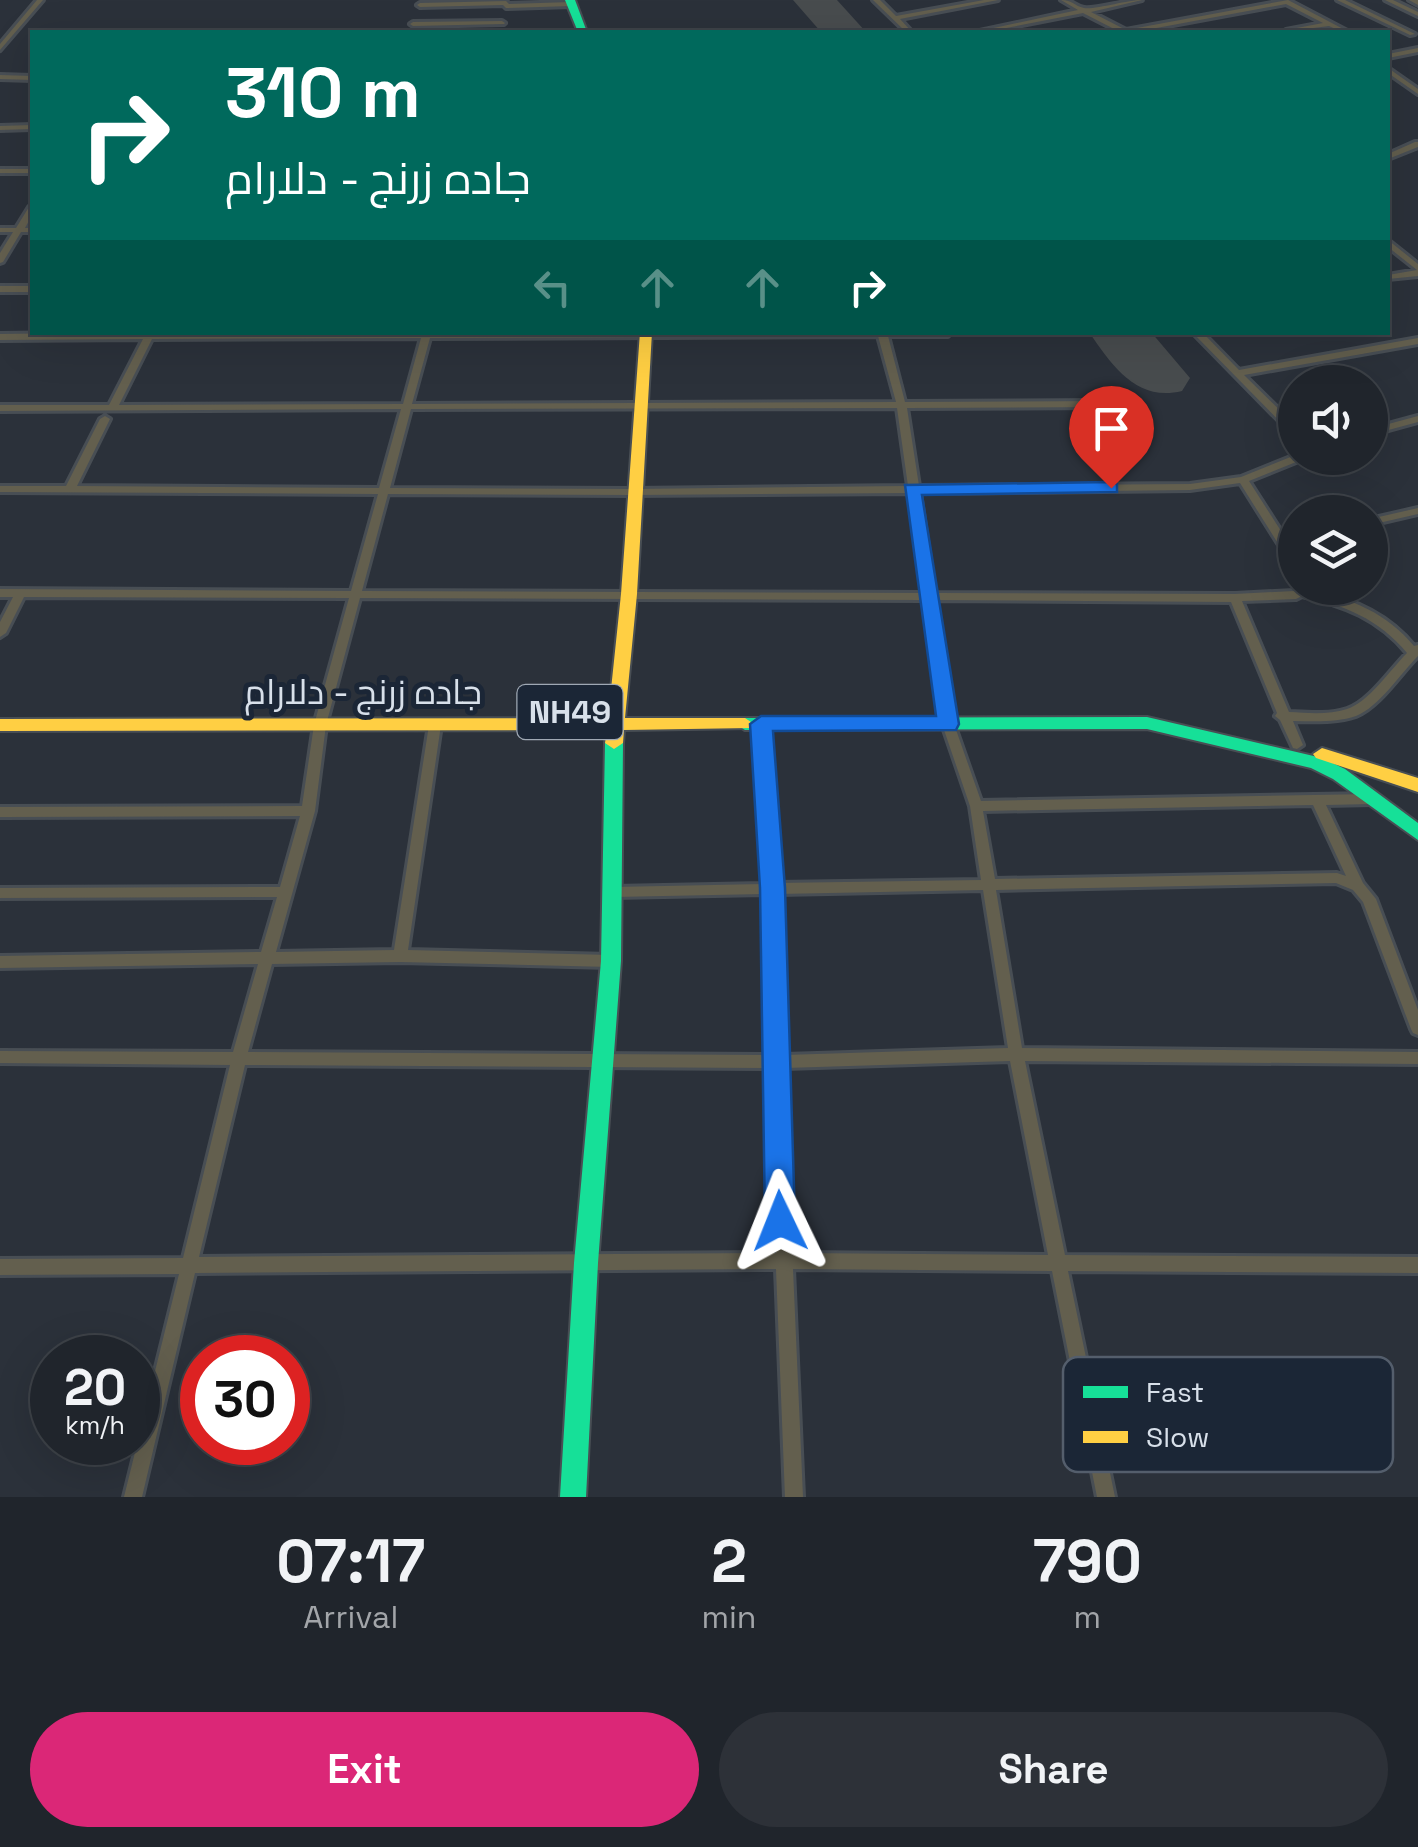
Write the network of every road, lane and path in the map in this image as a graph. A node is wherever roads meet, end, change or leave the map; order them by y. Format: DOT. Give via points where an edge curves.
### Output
graph roads {
  1 [pos="40,0"];
  2 [pos="876,0"];
  3 [pos="995,0"];
  4 [pos="1064,0"];
  5 [pos="1139,0"];
  6 [pos="1340,0"];
  7 [pos="1388,0"];
  8 [pos="1285,1"];
  9 [pos="571,2"];
  10 [pos="420,3"];
  11 [pos="506,3"];
  12 [pos="1085,12"];
  13 [pos="1418,14"];
  14 [pos="895,18"];
  15 [pos="502,23"];
  16 [pos="1330,24"];
  17 [pos="412,28"];
  18 [pos="500,30"];
  19 [pos="582,30"];
  20 [pos="907,30"];
  21 [pos="989,30"];
  22 [pos="1121,30"];
  23 [pos="1135,30"];
  24 [pos="1297,30"];
  25 [pos="1342,30"];
  26 [pos="1415,34"];
  27 [pos="1400,37"];
  28 [pos="2,44"];
  29 [pos="1418,50"];
  30 [pos="1390,56"];
  31 [pos="1390,71"];
  32 [pos="0,77"];
  33 [pos="30,78"];
  34 [pos="1418,92"];
  35 [pos="30,127"];
  36 [pos="0,128"];
  37 [pos="1418,144"];
  38 [pos="1390,156"];
  39 [pos="30,171"];
  40 [pos="0,172"];
  41 [pos="30,213"];
  42 [pos="0,230"];
  43 [pos="20,230"];
  44 [pos="30,230"];
  45 [pos="1390,245"];
  46 [pos="0,260"];
  47 [pos="1418,270"];
  48 [pos="1390,277"];
  49 [pos="0,289"];
  50 [pos="30,289"];
  51 [pos="75,335"];
  52 [pos="149,335"];
  53 [pos="427,335"];
  54 [pos="646,335"];
  55 [pos="883,335"];
  56 [pos="1199,335"];
  57 [pos="0,336"];
  58 [pos="1418,340"];
  59 [pos="1237,373"];
  60 [pos="1110,404"];
  61 [pos="112,406"];
  62 [pos="902,407"];
  63 [pos="0,408"];
  64 [pos="639,408"];
  65 [pos="406,410"];
  66 [pos="1278,413"];
  67 [pos="104,418"];
  68 [pos="1418,418"];
  69 [pos="1388,427"];
  70 [pos="1278,466"];
  71 [pos="1243,480"];
  72 [pos="0,489"];
  73 [pos="70,489"];
  74 [pos="912,489"];
  75 [pos="386,492"];
  76 [pos="634,492"];
  77 [pos="1418,511"];
  78 [pos="1388,518"];
  79 [pos="1278,535"];
  80 [pos="356,592"];
  81 [pos="0,593"];
  82 [pos="20,593"];
  83 [pos="1278,593"];
  84 [pos="628,594"];
  85 [pos="927,594"];
  86 [pos="1235,598"];
  87 [pos="1347,605"];
  88 [pos="0,633"];
  89 [pos="1416,651"];
  90 [pos="0,711"];
  91 [pos="1281,716"];
  92 [pos="322,718"];
  93 [pos="614,718"];
  94 [pos="947,718"];
  95 [pos="761,724"];
  96 [pos="0,725"];
  97 [pos="435,725"];
  98 [pos="1297,746"];
  99 [pos="1418,785"];
  100 [pos="1372,799"];
  101 [pos="1318,800"];
  102 [pos="976,806"];
  103 [pos="308,811"];
  104 [pos="0,812"];
  105 [pos="1418,834"];
  106 [pos="1358,886"];
  107 [pos="987,887"];
  108 [pos="772,888"];
  109 [pos="286,892"];
  110 [pos="614,892"];
  111 [pos="0,893"];
  112 [pos="400,956"];
  113 [pos="266,959"];
  114 [pos="611,961"];
  115 [pos="0,962"];
  116 [pos="1418,1028"];
  117 [pos="1016,1054"];
  118 [pos="0,1057"];
  119 [pos="240,1058"];
  120 [pos="602,1058"];
  121 [pos="1418,1058"];
  122 [pos="774,1062"];
  123 [pos="782,1261"];
  124 [pos="188,1263"];
  125 [pos="586,1263"];
  126 [pos="1418,1264"];
  127 [pos="1060,1266"];
  128 [pos="0,1267"];
  129 [pos="1078,1357"];
  130 [pos="1101,1472"];
  131 [pos="134,1497"];
  132 [pos="573,1497"];
  133 [pos="794,1497"];
  134 [pos="1106,1497"];
  1 -- 28 [label="street"];
  2 -- 14 [label="street"];
  3 -- 14 [label="street"];
  4 -- 12 [label="street"];
  5 -- 12 [label="street"];
  6 -- 26 [label="street"];
  7 -- 13 [label="street"];
  8 -- 16 [label="street"];
  8 -- 23 [label="street"];
  9 -- 11 [label="street"];
  9 -- 19 [label="main road"];
  10 -- 11 [label="street"];
  10 -- 17 [label="street"];
  11 -- 15 [label="street"];
  12 -- 21 [label="street"];
  12 -- 22 [label="street"];
  14 -- 20 [label="street"];
  15 -- 17 [label="street"];
  15 -- 18 [label="street"];
  16 -- 24 [label="street"];
  16 -- 25 [label="street"];
  26 -- 27 [label="street"];
  29 -- 30 [label="street"];
  31 -- 34 [label="street"];
  32 -- 33 [label="street"];
  35 -- 36 [label="street"];
  37 -- 38 [label="street"];
  39 -- 40 [label="street"];
  41 -- 43 [label="street"];
  42 -- 43 [label="street"];
  43 -- 44 [label="street"];
  43 -- 46 [label="street"];
  45 -- 47 [label="street"];
  47 -- 48 [label="street"];
  49 -- 50 [label="street"];
  51 -- 57 [label="street"];
  52 -- 61 [label="street"];
  53 -- 65 [label="street"];
  54 -- 64 [label="main road"];
  55 -- 62 [label="street"];
  56 -- 59 [label="street"];
  58 -- 59 [label="street"];
  59 -- 66 [label="street"];
  60 -- 62 [label="street"];
  61 -- 63 [label="street"];
  61 -- 65 [label="street"];
  62 -- 64 [label="street"];
  62 -- 74 [label="street"];
  64 -- 65 [label="street"];
  64 -- 76 [label="main road"];
  65 -- 75 [label="street"];
  67 -- 73 [label="street"];
  68 -- 69 [label="street"];
  70 -- 71 [label="street"];
  71 -- 74 [label="street" via="1190,488"];
  71 -- 79 [label="street"];
  72 -- 73 [label="street"];
  73 -- 75 [label="street"];
  74 -- 76 [label="street"];
  74 -- 85 [label="street"];
  75 -- 76 [label="street"];
  75 -- 80 [label="street"];
  76 -- 84 [label="main road"];
  77 -- 78 [label="street"];
  80 -- 82 [label="street"];
  80 -- 84 [label="street"];
  80 -- 92 [label="street"];
  81 -- 82 [label="street"];
  82 -- 88 [label="street"];
  83 -- 86 [label="street"];
  84 -- 85 [label="street"];
  84 -- 93 [label="main road"];
  85 -- 86 [label="street"];
  85 -- 94 [label="street"];
  86 -- 91 [label="street"];
  87 -- 89 [label="street" via="1377,618"];
  89 -- 91 [label="street" via="1366,709 1335,719"];
  90 -- 92 [label="main road, جاده زرنج - دلارام / NH49"];
  91 -- 98 [label="street"];
  92 -- 93 [label="main road, جاده زرنج - دلارام / NH49"];
  92 -- 96 [label="main road, جاده زرنج - دلارام / NH49"];
  92 -- 97 [label="main road, جاده زرنج - دلارام / NH49"];
  92 -- 103 [label="street"];
  93 -- 94 [label="main road, جاده زرنج - دلارام / NH49"];
  93 -- 95 [label="main road, جاده زرنج - دلارام / NH49"];
  93 -- 97 [label="main road, جاده زرنج - دلارام / NH49"];
  93 -- 110 [label="main road"];
  94 -- 95 [label="main road, جاده زرنج - دلارام / NH49"];
  94 -- 98 [label="main road, جاده زرنج - دلارام / NH49" via="1139,713 1198,720"];
  94 -- 100 [label="main road, جاده زرنج - دلارام / NH49" via="1188,730 1316,764"];
  94 -- 102 [label="street"];
  95 -- 108 [label="street"];
  97 -- 112 [label="street"];
  98 -- 99 [label="main road, جاده زرنج - دلارام / NH49"];
  100 -- 101 [label="street"];
  100 -- 105 [label="main road, جاده زرنج - دلارام / NH49"];
  101 -- 102 [label="street"];
  101 -- 106 [label="street"];
  102 -- 107 [label="street"];
  103 -- 104 [label="street"];
  103 -- 109 [label="street"];
  106 -- 107 [label="street" via="1337,878"];
  106 -- 116 [label="street" via="1370,899"];
  107 -- 108 [label="street"];
  107 -- 117 [label="street"];
  108 -- 110 [label="street"];
  108 -- 122 [label="street"];
  109 -- 111 [label="street"];
  109 -- 113 [label="street"];
  110 -- 114 [label="main road"];
  112 -- 113 [label="street"];
  112 -- 114 [label="street"];
  113 -- 115 [label="street"];
  113 -- 119 [label="street"];
  114 -- 120 [label="main road"];
  117 -- 121 [label="street"];
  117 -- 122 [label="street"];
  117 -- 127 [label="street"];
  118 -- 119 [label="street"];
  119 -- 120 [label="street"];
  119 -- 124 [label="street"];
  120 -- 122 [label="street"];
  120 -- 125 [label="main road"];
  122 -- 123 [label="street"];
  123 -- 125 [label="street"];
  123 -- 127 [label="street"];
  123 -- 133 [label="street"];
  124 -- 125 [label="street"];
  124 -- 128 [label="street"];
  124 -- 131 [label="street"];
  125 -- 132 [label="main road"];
  126 -- 127 [label="street"];
  127 -- 129 [label="street"];
  130 -- 134 [label="street"];
}
